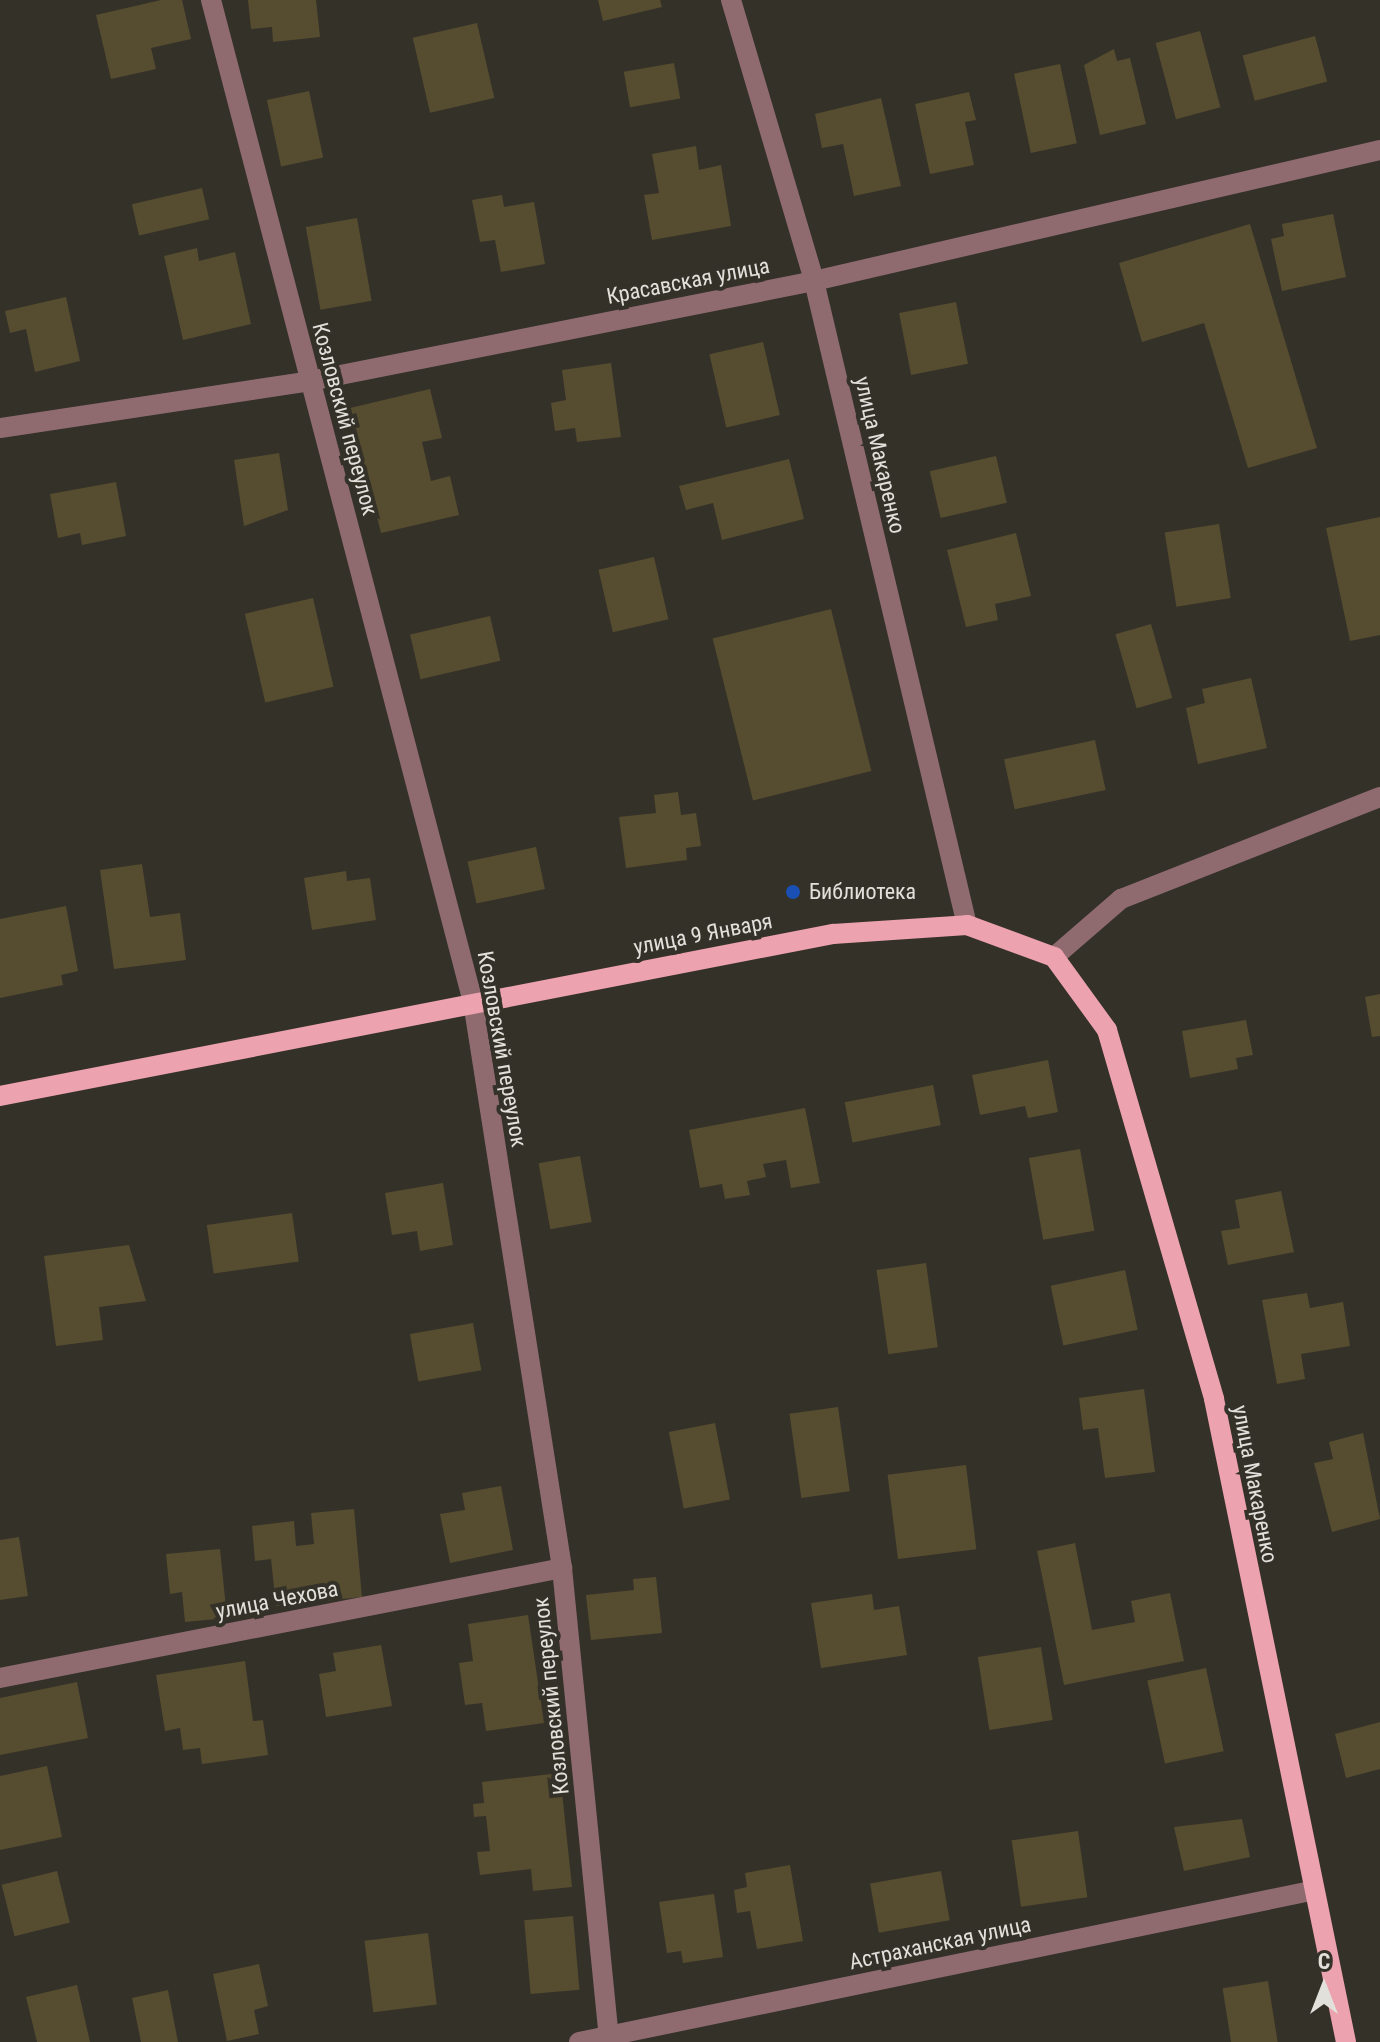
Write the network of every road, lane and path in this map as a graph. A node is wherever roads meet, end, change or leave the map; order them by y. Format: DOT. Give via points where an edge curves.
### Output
graph roads {
  1 [pos="211,0"];
  2 [pos="731,0"];
  3 [pos="1380,150"];
  4 [pos="814,281"];
  5 [pos="310,381"];
  6 [pos="0,428"];
  7 [pos="1380,797"];
  8 [pos="967,925"];
  9 [pos="1054,957"];
  10 [pos="473,1002"];
  11 [pos="0,1096"];
  12 [pos="562,1568"];
  13 [pos="0,1678"];
  14 [pos="1311,1891"];
  15 [pos="609,2036"];
  16 [pos="579,2042"];
  17 [pos="1346,2042"];
  1 -- 5 [label="street, Козловский переулок"];
  2 -- 4 [label="street, улица Макаренко"];
  3 -- 4 [label="street, Красавская улица"];
  4 -- 5 [label="street, Красавская улица"];
  4 -- 8 [label="street, улица Макаренко"];
  5 -- 6 [label="street, Красавская улица"];
  5 -- 10 [label="street, Козловский переулок"];
  7 -- 9 [label="street" via="1121,899"];
  8 -- 9 [label="main road, улица 9 Января"];
  8 -- 10 [label="main road, улица 9 Января" via="833,934"];
  9 -- 14 [label="main road, улица Макаренко" via="1107,1030 1214,1399"];
  10 -- 11 [label="main road, улица 9 Января"];
  10 -- 12 [label="street, Козловский переулок"];
  12 -- 13 [label="street, улица Чехова"];
  12 -- 15 [label="street, Козловский переулок"];
  14 -- 15 [label="street, Астраханская улица"];
  14 -- 17 [label="main road, улица Макаренко"];
  15 -- 16 [label="street, Астраханская улица"];
}
